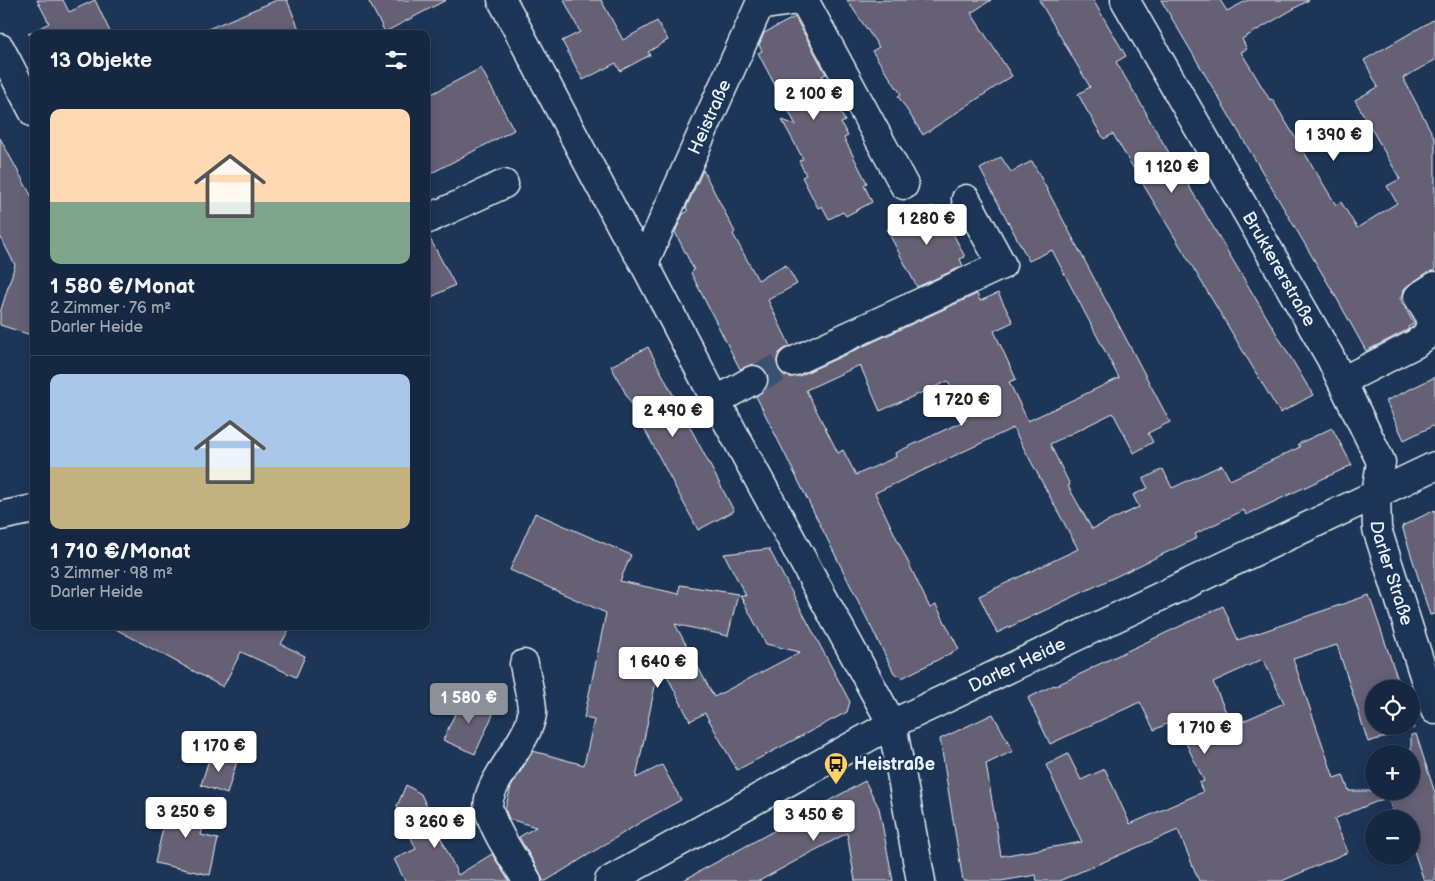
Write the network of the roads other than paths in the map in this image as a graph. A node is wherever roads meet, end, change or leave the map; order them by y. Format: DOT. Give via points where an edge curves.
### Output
graph roads {
  1 [pos="502,0"];
  2 [pos="798,0"];
  3 [pos="804,0"];
  4 [pos="1125,0"];
  5 [pos="0,48"];
  6 [pos="30,105"];
  7 [pos="504,184"];
  8 [pos="904,184"];
  9 [pos="966,199"];
  10 [pos="430,218"];
  11 [pos="644,263"];
  12 [pos="1435,286"];
  13 [pos="792,362"];
  14 [pos="752,380"];
  15 [pos="1342,381"];
  16 [pos="716,401"];
  17 [pos="1435,466"];
  18 [pos="1376,494"];
  19 [pos="30,510"];
  20 [pos="0,516"];
  21 [pos="524,664"];
  22 [pos="1435,710"];
  23 [pos="892,724"];
  24 [pos="527,881"];
  25 [pos="609,881"];
  26 [pos="920,881"];
  1 -- 11 [label="street"];
  2 -- 11 [label="street, Heistraße" via="759,6"];
  3 -- 8 [label="street"];
  4 -- 15 [label="street, Bruktererstraße"];
  5 -- 6 [label="street"];
  7 -- 10 [label="street"];
  9 -- 13 [label="street" via="1002,265"];
  11 -- 16 [label="street"];
  12 -- 15 [label="street" via="1418,297 1432,323 1427,335"];
  14 -- 16 [label="street"];
  15 -- 18 [label="street, Bruktererstraße" via="1380,462"];
  16 -- 23 [label="street"];
  17 -- 18 [label="street, Darler Heide"];
  18 -- 22 [label="street, Darler Straße" via="1377,529"];
  18 -- 23 [label="street, Darler Heide"];
  19 -- 20 [label="street"];
  21 -- 24 [label="street" via="532,712 525,734 492,786 488,808"];
  23 -- 25 [label="street, Darler Heide"];
  23 -- 26 [label="street"];
}
